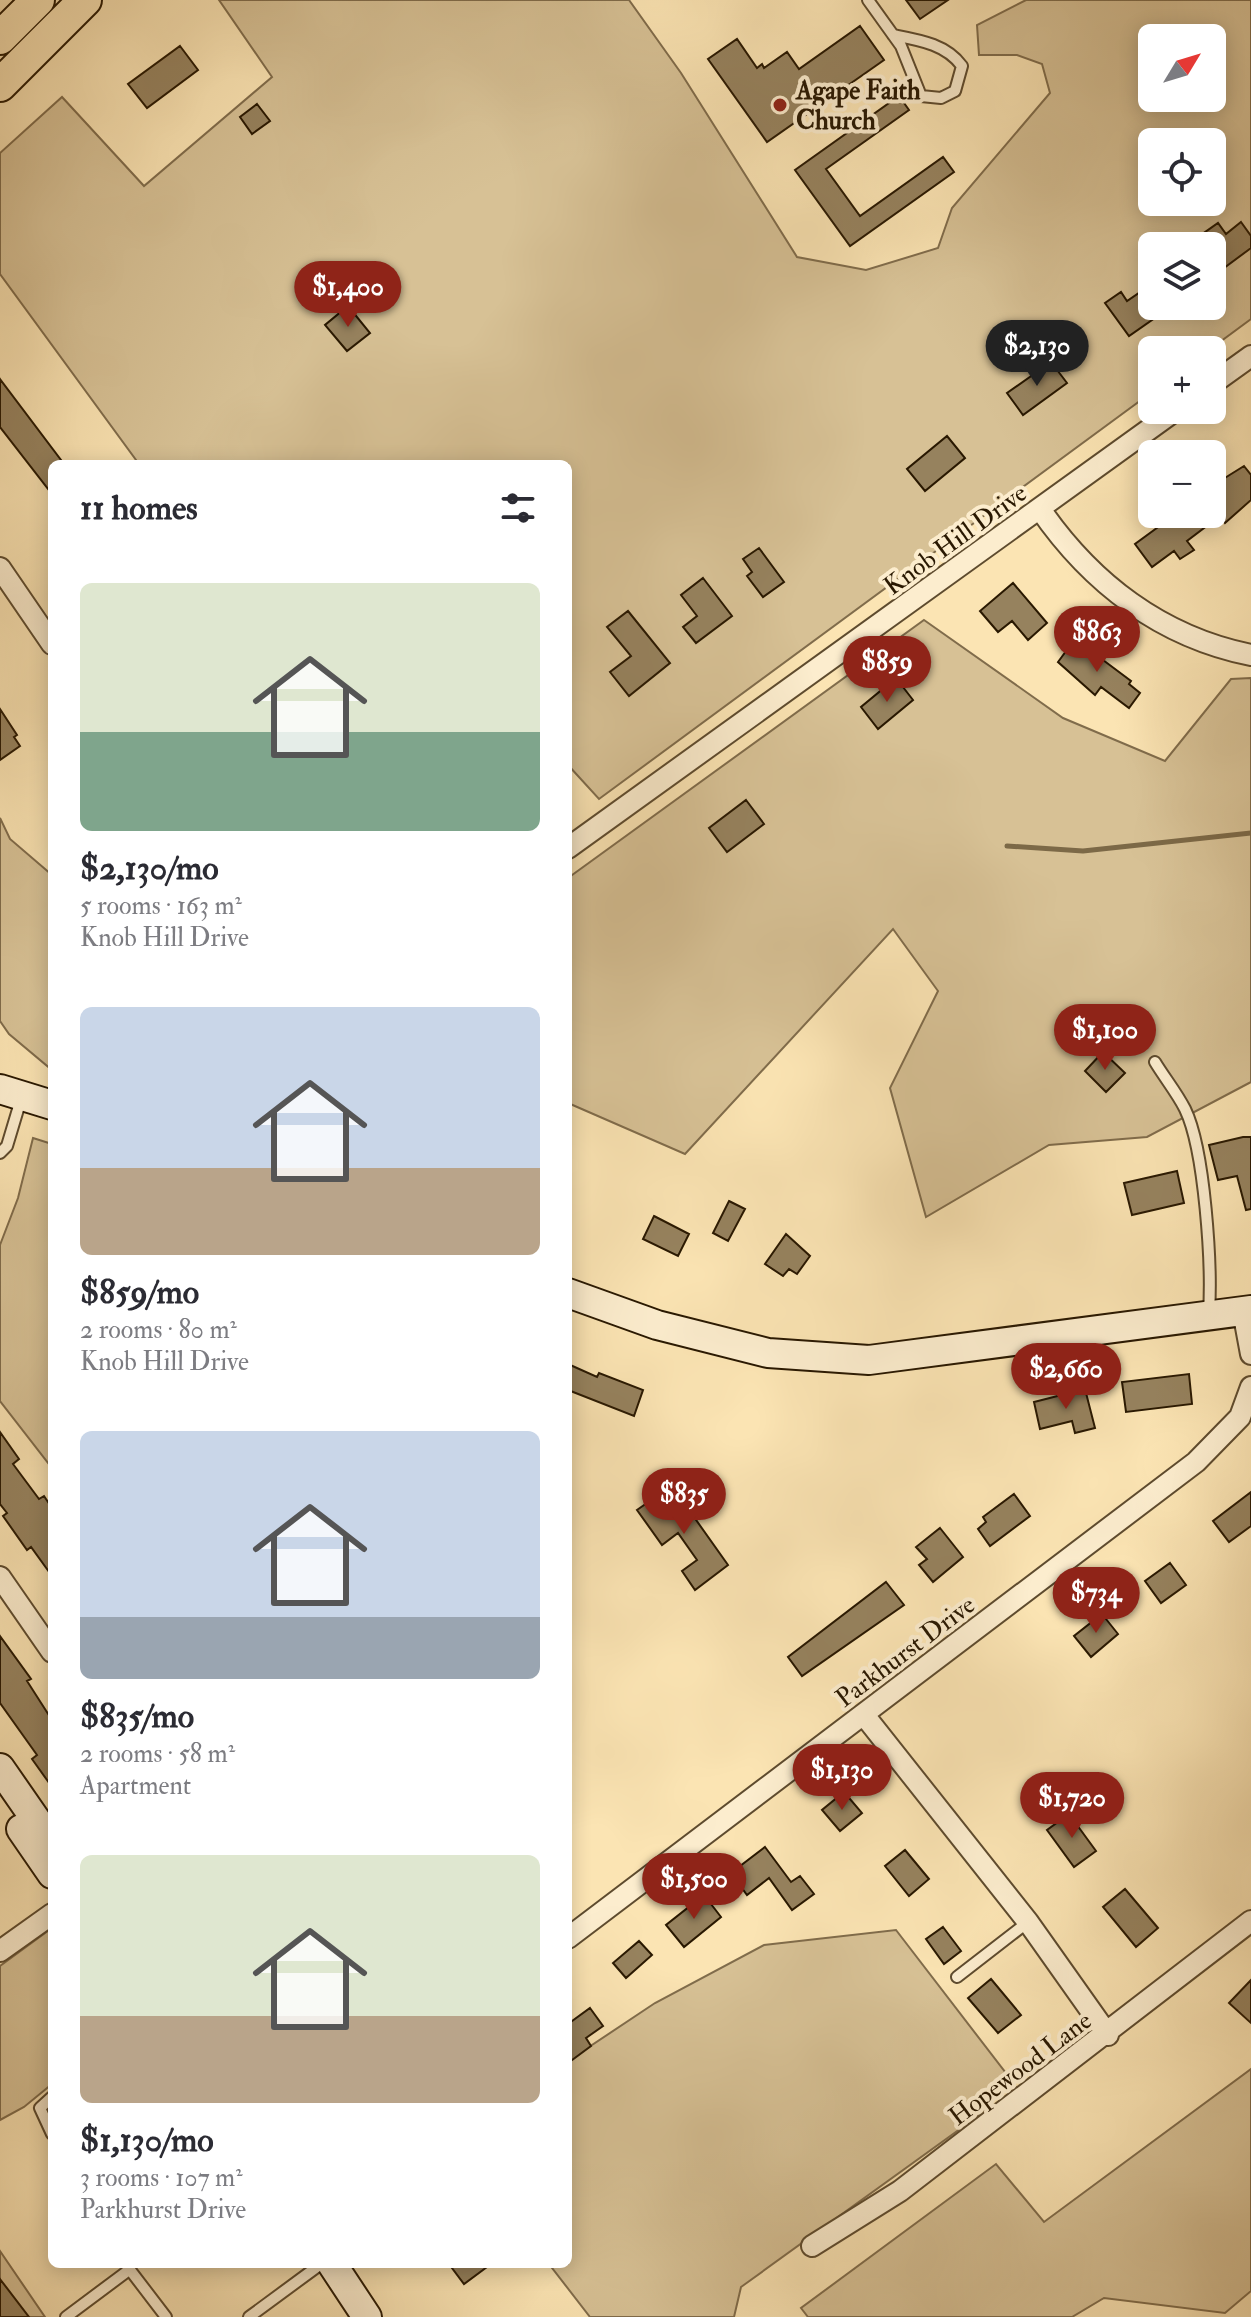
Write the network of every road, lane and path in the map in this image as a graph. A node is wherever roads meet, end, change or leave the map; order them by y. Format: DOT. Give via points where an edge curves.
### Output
graph roads {
  1 [pos="38,0"];
  2 [pos="85,0"];
  3 [pos="868,0"];
  4 [pos="893,35"];
  5 [pos="0,38"];
  6 [pos="0,85"];
  7 [pos="1251,356"];
  8 [pos="1226,374"];
  9 [pos="1157,424"];
  10 [pos="1040,509"];
  11 [pos="0,568"];
  12 [pos="48,638"];
  13 [pos="1251,655"];
  14 [pos="572,845"];
  15 [pos="1155,1062"];
  16 [pos="11,1091"];
  17 [pos="48,1104"];
  18 [pos="0,1153"];
  19 [pos="572,1294"];
  20 [pos="1247,1310"];
  21 [pos="1209,1316"];
  22 [pos="1251,1354"];
  23 [pos="1251,1387"];
  24 [pos="0,1577"];
  25 [pos="48,1646"];
  26 [pos="864,1715"];
  27 [pos="0,1768"];
  28 [pos="0,1799"];
  29 [pos="48,1854"];
  30 [pos="48,1855"];
  31 [pos="48,1917"];
  32 [pos="1251,1921"];
  33 [pos="1028,1922"];
  34 [pos="572,1935"];
  35 [pos="0,1951"];
  36 [pos="957,1977"];
  37 [pos="1108,2035"];
  38 [pos="48,2101"];
  39 [pos="48,2125"];
  40 [pos="812,2246"];
  41 [pos="127,2268"];
  42 [pos="129,2268"];
  43 [pos="316,2268"];
  44 [pos="335,2268"];
  45 [pos="365,2312"];
  46 [pos="66,2317"];
  47 [pos="166,2317"];
  48 [pos="249,2317"];
  1 -- 5 [label="main road"];
  2 -- 6 [label="main road"];
  3 -- 4 [label="lane"];
  4 -- 4 [label="lane" via="921,96 941,98 955,91 962,66 953,53"];
  7 -- 8 [label="street"];
  9 -- 10 [label="street, Knob Hill Drive"];
  10 -- 13 [label="street" via="1068,550 1141,611 1226,650"];
  10 -- 14 [label="street, Knob Hill Drive"];
  11 -- 12 [label="street"];
  15 -- 21 [label="lane" via="1186,1111 1195,1148 1212,1268"];
  16 -- 17 [label="main road"];
  16 -- 18 [label="lane" via="7,1146"];
  19 -- 21 [label="main road" via="657,1325 768,1353 869,1360"];
  20 -- 21 [label="main road"];
  20 -- 22 [label="street"];
  23 -- 26 [label="street, Parkhurst Drive" via="1240,1417 1196,1462"];
  24 -- 25 [label="street"];
  26 -- 33 [label="street"];
  26 -- 34 [label="street, Parkhurst Drive"];
  27 -- 29 [label="main road"];
  28 -- 30 [label="main road"];
  31 -- 35 [label="street"];
  32 -- 37 [label="street, Hopewood Lane"];
  33 -- 36 [label="lane"];
  33 -- 37 [label="street"];
  37 -- 40 [label="street, Hopewood Lane" via="900,2191"];
  38 -- 39 [label="lane" via="40,2108"];
  41 -- 46 [label="lane"];
  42 -- 47 [label="lane"];
  43 -- 48 [label="lane"];
  44 -- 45 [label="main road"];
}
